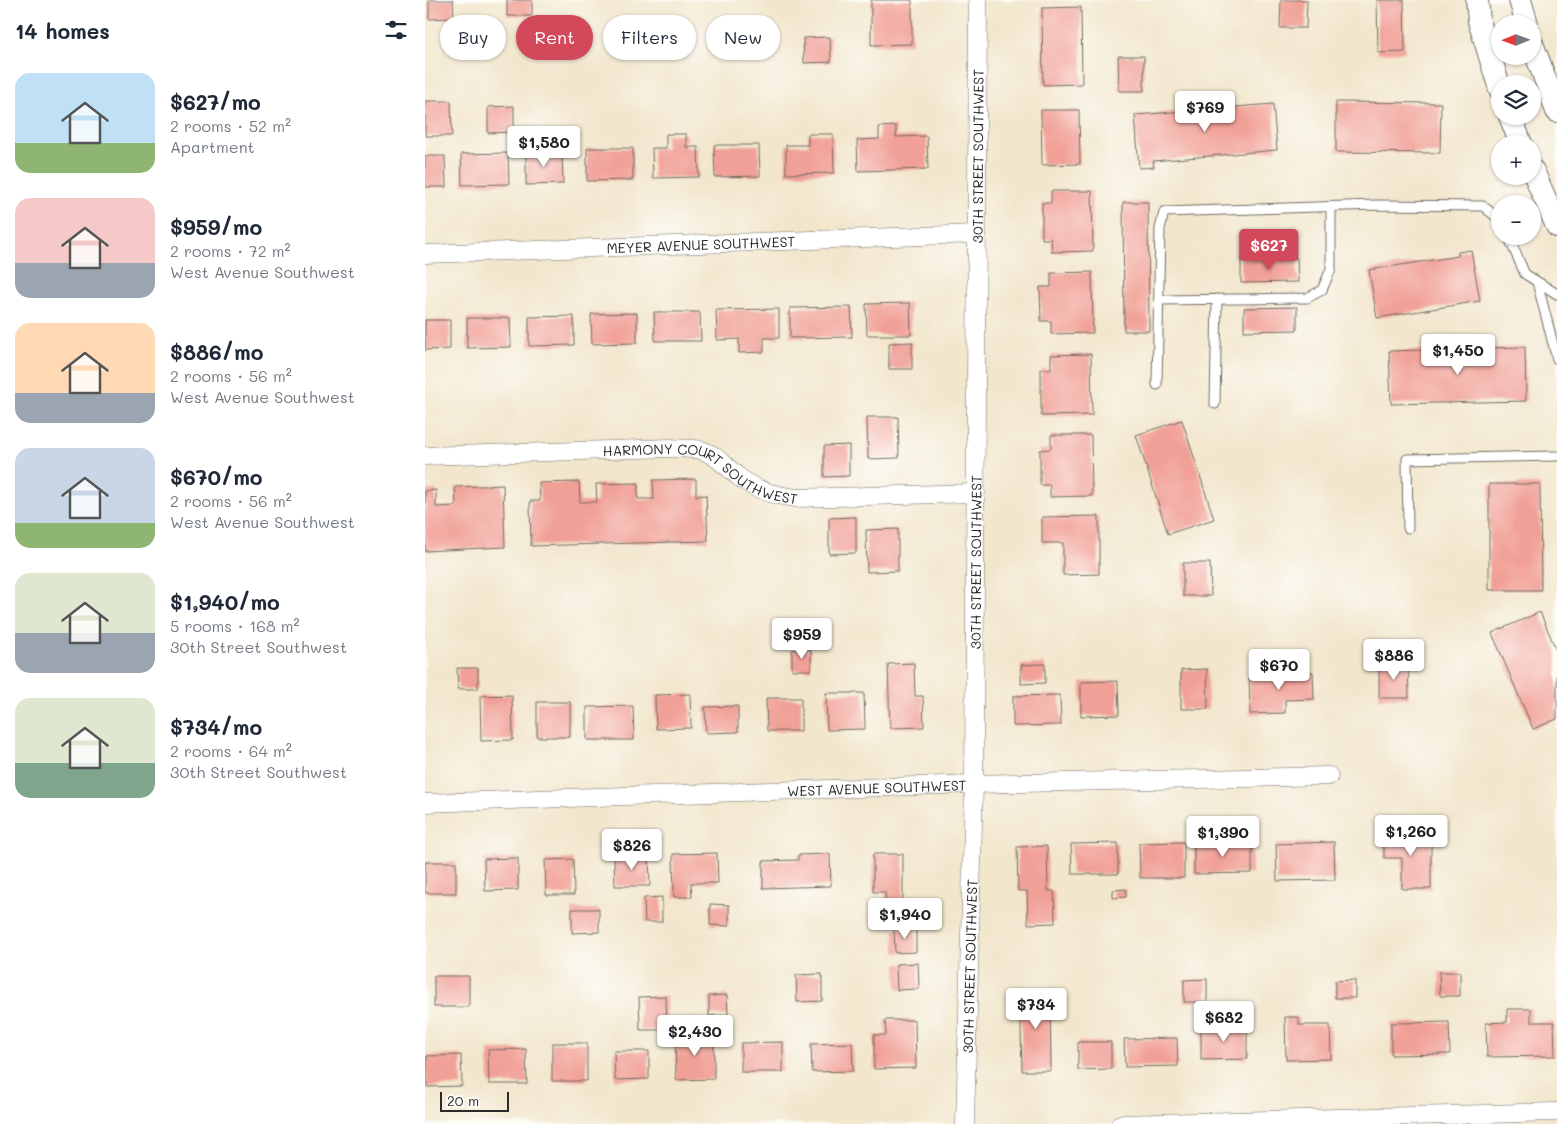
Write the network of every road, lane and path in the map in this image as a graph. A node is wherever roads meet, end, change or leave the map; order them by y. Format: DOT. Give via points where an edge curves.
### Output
graph roads {
  1 [pos="978,0"];
  2 [pos="1477,0"];
  3 [pos="1520,0"];
  4 [pos="1524,15"];
  5 [pos="1540,65"];
  6 [pos="1496,75"];
  7 [pos="1557,112"];
  8 [pos="1539,185"];
  9 [pos="1331,207"];
  10 [pos="1491,213"];
  11 [pos="1557,226"];
  12 [pos="977,234"];
  13 [pos="1512,245"];
  14 [pos="425,254"];
  15 [pos="1537,282"];
  16 [pos="1557,294"];
  17 [pos="1217,299"];
  18 [pos="1159,300"];
  19 [pos="1557,359"];
  20 [pos="1157,385"];
  21 [pos="1215,404"];
  22 [pos="425,456"];
  23 [pos="1557,456"];
  24 [pos="976,493"];
  25 [pos="1408,528"];
  26 [pos="1329,776"];
  27 [pos="974,784"];
  28 [pos="425,804"];
  29 [pos="1557,1112"];
  30 [pos="965,1124"];
  31 [pos="1120,1124"];
  1 -- 12 [label="street, 30TH STREET SOUTHWEST"];
  2 -- 6 [label="street" via="1479,21"];
  3 -- 4 [label="street"];
  5 -- 7 [label="street"];
  8 -- 11 [label="street"];
  9 -- 10 [label="lane" via="1483,206"];
  9 -- 17 [label="lane" via="1331,269 1322,290 1307,298"];
  9 -- 18 [label="lane" via="1164,212 1160,229"];
  12 -- 14 [label="street, MEYER AVENUE SOUTHWEST"];
  12 -- 24 [label="street, 30TH STREET SOUTHWEST"];
  13 -- 15 [label="lane" via="1525,274"];
  15 -- 16 [label="lane"];
  15 -- 19 [label="lane"];
  17 -- 18 [label="lane"];
  17 -- 21 [label="lane"];
  18 -- 20 [label="lane"];
  22 -- 24 [label="street, HARMONY COURT SOUTHWEST" via="670,448 701,450 718,458 757,490 781,496"];
  23 -- 25 [label="lane" via="1407,459"];
  24 -- 27 [label="street, 30TH STREET SOUTHWEST"];
  26 -- 27 [label="street, WEST AVENUE SOUTHWEST"];
  27 -- 28 [label="street, WEST AVENUE SOUTHWEST"];
  27 -- 30 [label="street, 30TH STREET SOUTHWEST"];
  29 -- 31 [label="street"];
}
